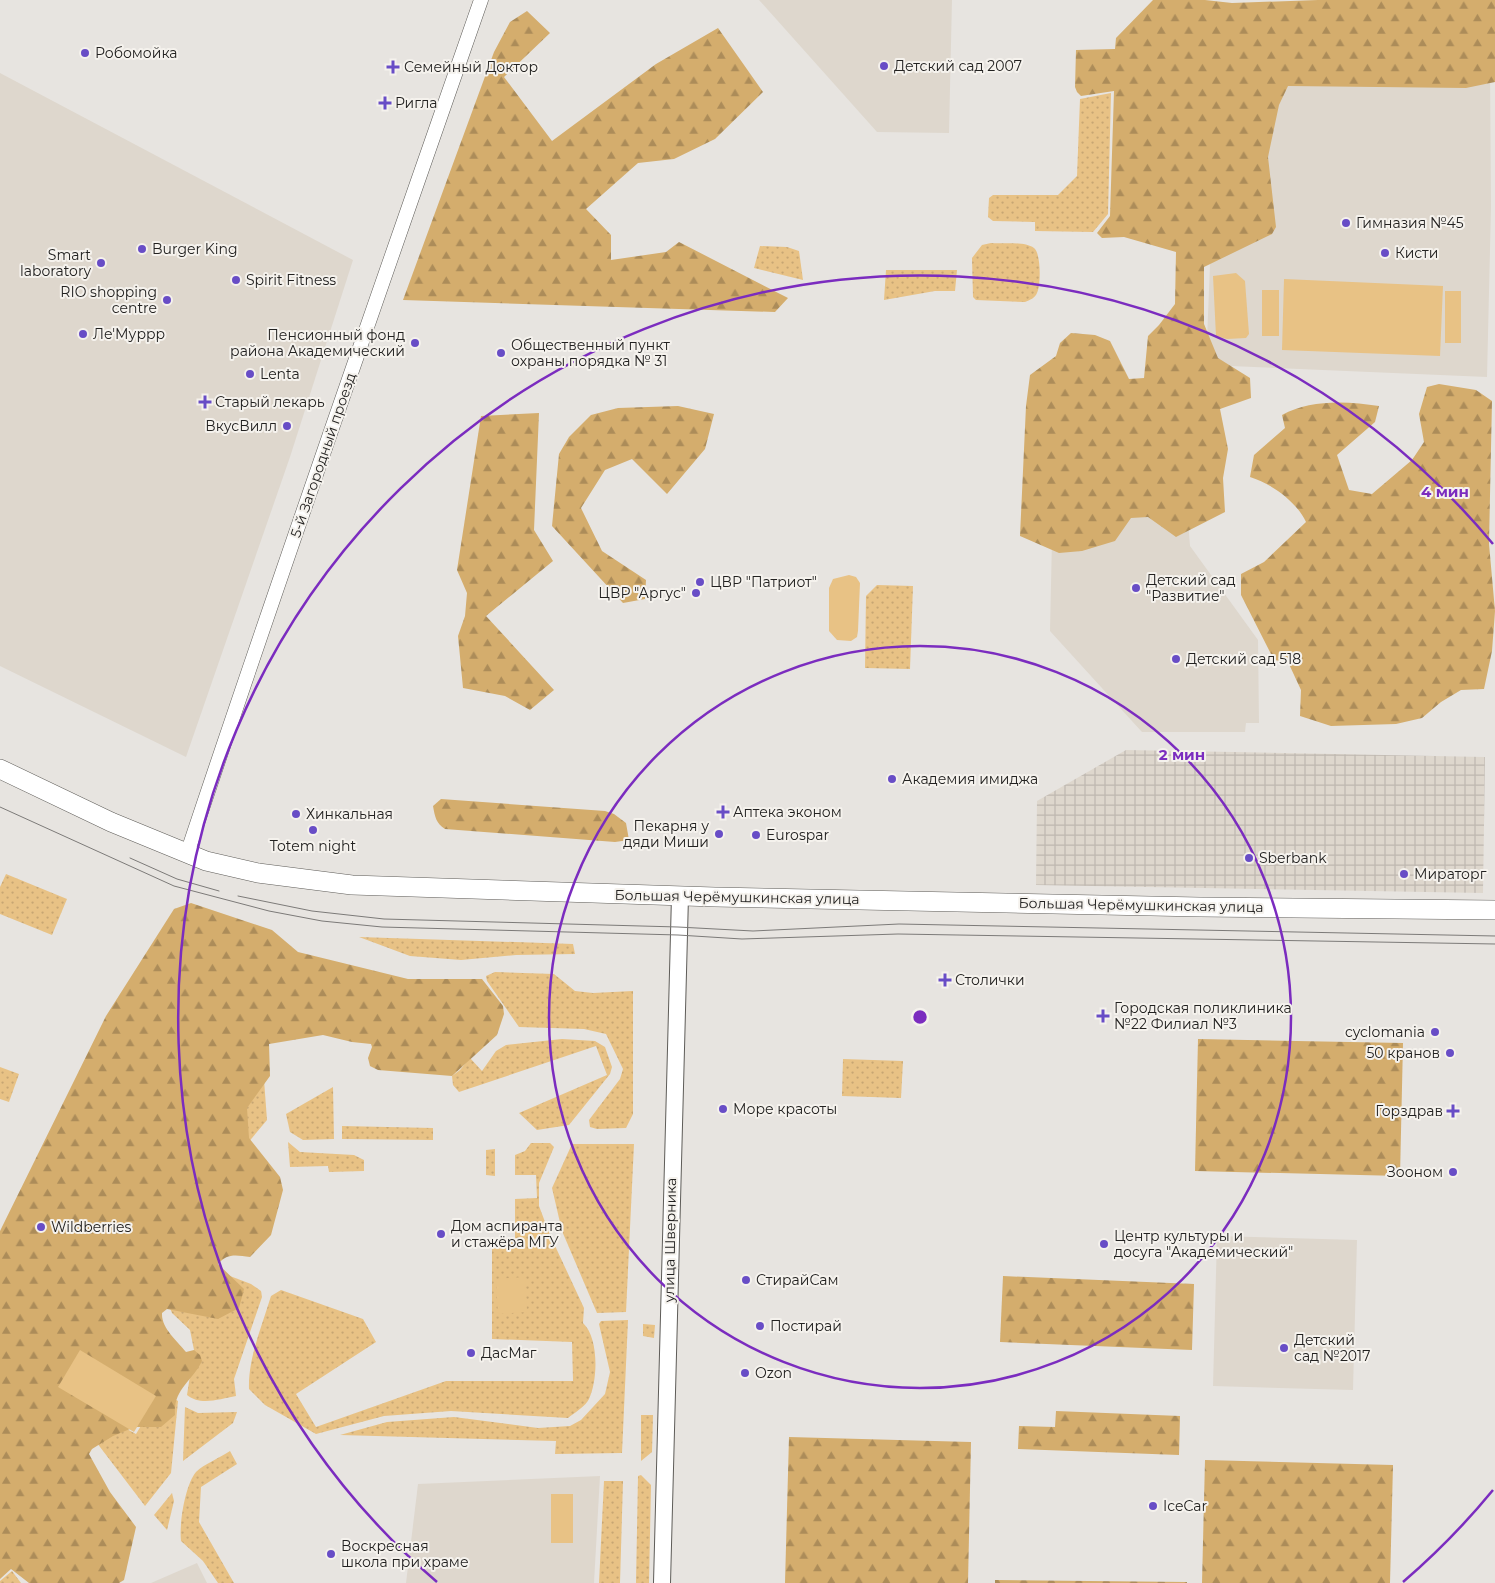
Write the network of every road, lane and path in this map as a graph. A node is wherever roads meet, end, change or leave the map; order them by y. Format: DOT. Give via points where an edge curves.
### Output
graph roads {
  1 [pos="481,0"];
  2 [pos="0,769"];
  3 [pos="187,854"];
  4 [pos="680,896"];
  5 [pos="1495,910"];
  6 [pos="662,1583"];
  1 -- 3 [label="street, 5-й Загородный проезд"];
  2 -- 3 [label="main road, Большая Черёмушкинская улица"];
  3 -- 4 [label="main road, Большая Черёмушкинская улица" via="258,873 352,885"];
  4 -- 5 [label="main road, Большая Черёмушкинская улица"];
  4 -- 6 [label="street, улица Шверника"];
}
